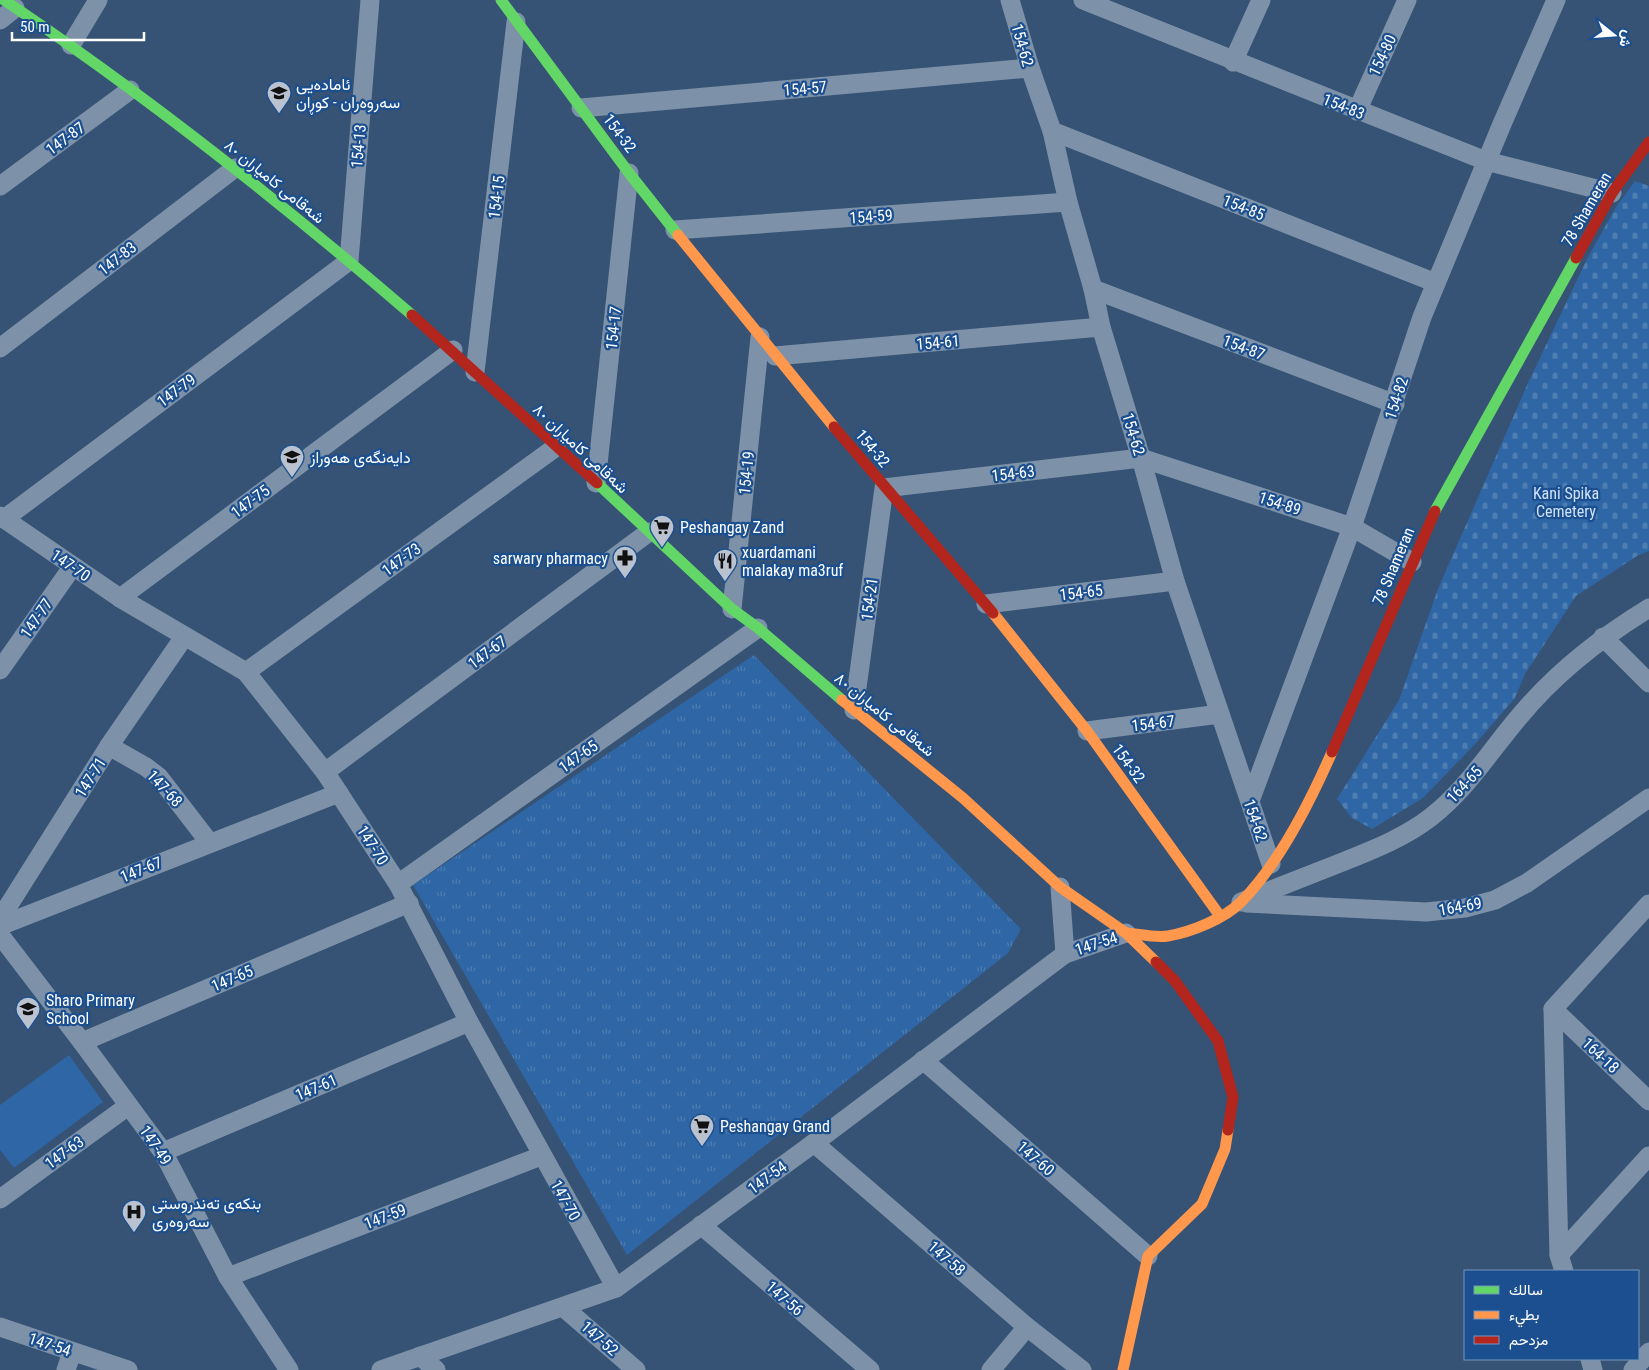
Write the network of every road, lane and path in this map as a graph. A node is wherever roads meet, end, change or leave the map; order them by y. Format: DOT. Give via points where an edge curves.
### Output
graph roads {
  1 [pos="98,0"];
  2 [pos="370,0"];
  3 [pos="501,0"];
  4 [pos="1010,0"];
  5 [pos="1083,0"];
  6 [pos="1261,0"];
  7 [pos="1407,0"];
  8 [pos="1556,0"];
  9 [pos="10,4"];
  10 [pos="1127,8"];
  11 [pos="0,20"];
  12 [pos="516,22"];
  13 [pos="71,45"];
  14 [pos="1233,62"];
  15 [pos="1030,68"];
  16 [pos="130,90"];
  17 [pos="581,108"];
  18 [pos="1357,110"];
  19 [pos="1052,131"];
  20 [pos="1649,143"];
  21 [pos="1486,161"];
  22 [pos="235,168"];
  23 [pos="629,173"];
  24 [pos="0,186"];
  25 [pos="1612,193"];
  26 [pos="1068,202"];
  27 [pos="675,230"];
  28 [pos="349,261"];
  29 [pos="1436,283"];
  30 [pos="1093,290"];
  31 [pos="1101,327"];
  32 [pos="760,337"];
  33 [pos="0,348"];
  34 [pos="453,350"];
  35 [pos="775,356"];
  36 [pos="475,372"];
  37 [pos="1394,404"];
  38 [pos="556,447"];
  39 [pos="1141,458"];
  40 [pos="596,483"];
  41 [pos="884,488"];
  42 [pos="2,518"];
  43 [pos="1352,527"];
  44 [pos="649,532"];
  45 [pos="1412,562"];
  46 [pos="73,566"];
  47 [pos="1176,581"];
  48 [pos="120,598"];
  49 [pos="986,604"];
  50 [pos="1649,608"];
  51 [pos="732,609"];
  52 [pos="758,628"];
  53 [pos="184,637"];
  54 [pos="1603,637"];
  55 [pos="0,670"];
  56 [pos="246,672"];
  57 [pos="1649,683"];
  58 [pos="854,710"];
  59 [pos="1220,714"];
  60 [pos="1087,731"];
  61 [pos="109,746"];
  62 [pos="325,772"];
  63 [pos="338,793"];
  64 [pos="1649,798"];
  65 [pos="1250,801"];
  66 [pos="209,842"];
  67 [pos="1271,864"];
  68 [pos="398,884"];
  69 [pos="1060,887"];
  70 [pos="1240,903"];
  71 [pos="408,904"];
  72 [pos="1646,913"];
  73 [pos="1220,916"];
  74 [pos="0,920"];
  75 [pos="0,926"];
  76 [pos="1126,933"];
  77 [pos="0,935"];
  78 [pos="1065,954"];
  79 [pos="1553,1009"];
  80 [pos="469,1022"];
  81 [pos="82,1042"];
  82 [pos="923,1060"];
  83 [pos="1649,1100"];
  84 [pos="128,1106"];
  85 [pos="814,1143"];
  86 [pos="163,1152"];
  87 [pos="541,1156"];
  88 [pos="1649,1156"];
  89 [pos="0,1199"];
  90 [pos="701,1225"];
  91 [pos="1148,1256"];
  92 [pos="1561,1263"];
  93 [pos="228,1277"];
  94 [pos="616,1288"];
  95 [pos="563,1307"];
  96 [pos="1027,1327"];
  97 [pos="1,1329"];
  98 [pos="72,1352"];
  99 [pos="1649,1352"];
  100 [pos="420,1356"];
  101 [pos="66,1370"];
  102 [pos="128,1370"];
  103 [pos="289,1370"];
  104 [pos="382,1370"];
  105 [pos="436,1370"];
  106 [pos="636,1370"];
  107 [pos="870,1370"];
  108 [pos="991,1370"];
  109 [pos="1082,1370"];
  110 [pos="1123,1370"];
  111 [pos="1633,1370"];
  1 -- 13 [label="street"];
  2 -- 28 [label="street, 154-13"];
  3 -- 12 [label="street, 154-32"];
  4 -- 15 [label="street, 154-62"];
  5 -- 10 [label="street, 154-83"];
  6 -- 14 [label="street"];
  7 -- 18 [label="street, 154-80"];
  8 -- 21 [label="street, 154-82"];
  9 -- 11 [label="street"];
  9 -- 13 [label="street, شەقامی کامیاران ٨٠"];
  10 -- 14 [label="street, 154-83"];
  12 -- 17 [label="street, 154-32"];
  12 -- 36 [label="street, 154-15"];
  13 -- 16 [label="street, شەقامی کامیاران ٨٠"];
  14 -- 18 [label="street, 154-83"];
  15 -- 17 [label="street, 154-57"];
  15 -- 19 [label="street, 154-62"];
  16 -- 22 [label="street, شەقامی کامیاران ٨٠"];
  16 -- 24 [label="street, 147-87"];
  17 -- 23 [label="street, 154-32"];
  18 -- 21 [label="street, 154-83"];
  19 -- 26 [label="street, 154-62"];
  19 -- 29 [label="street, 154-85"];
  20 -- 25 [label="street, 78 Shameran"];
  21 -- 25 [label="street, 154-83"];
  21 -- 29 [label="street, 154-82"];
  22 -- 28 [label="street, شەقامی کامیاران ٨٠"];
  22 -- 33 [label="street, 147-83"];
  23 -- 27 [label="street, 154-32"];
  23 -- 40 [label="street, 154-17"];
  25 -- 45 [label="street, 78 Shameran" via="1436,509"];
  26 -- 27 [label="street, 154-59"];
  26 -- 30 [label="street, 154-62"];
  27 -- 32 [label="street, 154-32"];
  28 -- 34 [label="street, شەقامی کامیاران ٨٠"];
  28 -- 42 [label="street, 147-79"];
  29 -- 37 [label="street, 154-82"];
  30 -- 31 [label="street, 154-62"];
  30 -- 37 [label="street, 154-87"];
  31 -- 35 [label="street, 154-61"];
  31 -- 39 [label="street, 154-62"];
  32 -- 35 [label="street, 154-32"];
  32 -- 51 [label="street, 154-19"];
  34 -- 36 [label="street, شەقامی کامیاران ٨٠"];
  34 -- 48 [label="street, 147-75"];
  35 -- 41 [label="street, 154-32"];
  36 -- 38 [label="street, شەقامی کامیاران ٨٠"];
  37 -- 43 [label="street, 154-82"];
  38 -- 40 [label="street, شەقامی کامیاران ٨٠"];
  38 -- 56 [label="street, 147-73"];
  39 -- 41 [label="street, 154-63"];
  39 -- 43 [label="street, 154-89"];
  39 -- 47 [label="street, 154-62"];
  40 -- 44 [label="street, شەقامی کامیاران ٨٠"];
  41 -- 49 [label="street, 154-32"];
  41 -- 58 [label="street, 154-21"];
  42 -- 46 [label="street, 147-70"];
  43 -- 45 [label="street, 154-89"];
  43 -- 65 [label="street, 154-82"];
  44 -- 51 [label="street, شەقامی کامیاران ٨٠"];
  44 -- 62 [label="street, 147-67"];
  45 -- 67 [label="street, 78 Shameran" via="1314,791"];
  46 -- 48 [label="street, 147-70"];
  46 -- 55 [label="street, 147-77"];
  47 -- 49 [label="street, 154-65"];
  47 -- 59 [label="street, 154-62"];
  48 -- 53 [label="street, 147-70"];
  49 -- 60 [label="street, 154-32"];
  50 -- 54 [label="street, 164-65"];
  51 -- 52 [label="street, شەقامی کامیاران ٨٠"];
  52 -- 58 [label="street, شەقامی کامیاران ٨٠"];
  52 -- 68 [label="street, 147-65"];
  53 -- 56 [label="street, 147-70"];
  53 -- 61 [label="street, 147-71"];
  54 -- 57 [label="street"];
  54 -- 70 [label="street, 164-65" via="1553,679 1480,768 1431,817 1394,841"];
  56 -- 62 [label="street, 147-70"];
  58 -- 69 [label="street, شەقامی کامیاران ٨٠" via="963,798"];
  59 -- 60 [label="street, 154-67"];
  59 -- 65 [label="street, 154-62"];
  60 -- 73 [label="street, 154-32"];
  61 -- 66 [label="street, 147-68" via="159,777"];
  61 -- 74 [label="street, 147-71"];
  62 -- 63 [label="street, 147-70"];
  63 -- 66 [label="street, 147-67"];
  63 -- 68 [label="street, 147-70"];
  64 -- 70 [label="street, 164-69" via="1527,883 1495,900 1465,908 1426,912"];
  65 -- 67 [label="street, 154-62"];
  66 -- 75 [label="street, 147-67"];
  67 -- 70 [label="street, 78 Shameran"];
  68 -- 71 [label="street, 147-70"];
  69 -- 76 [label="street, شەقامی کامیاران ٨٠"];
  69 -- 78 [label="street"];
  70 -- 73 [label="street, 78 Shameran"];
  71 -- 80 [label="street, 147-70"];
  71 -- 81 [label="street, 147-65"];
  72 -- 79 [label="street"];
  73 -- 76 [label="street, 78 Shameran" via="1167,936"];
  76 -- 78 [label="street, 147-54"];
  76 -- 91 [label="street, شەقامی کامیاران ٨٠" via="1175,981 1218,1041 1233,1097 1225,1149 1202,1204"];
  77 -- 81 [label="street, 147-49"];
  78 -- 82 [label="street, 147-54"];
  79 -- 83 [label="street, 164-18"];
  79 -- 92 [label="street"];
  80 -- 86 [label="street, 147-61"];
  80 -- 87 [label="street, 147-70"];
  81 -- 84 [label="street, 147-49"];
  82 -- 85 [label="street, 147-54"];
  82 -- 91 [label="street, 147-60"];
  84 -- 86 [label="street, 147-49"];
  84 -- 89 [label="street, 147-63"];
  85 -- 90 [label="street, 147-54"];
  85 -- 96 [label="street, 147-58"];
  86 -- 93 [label="street, 147-49"];
  87 -- 93 [label="street, 147-59"];
  87 -- 94 [label="street, 147-70"];
  88 -- 92 [label="street"];
  90 -- 94 [label="street, 147-54"];
  90 -- 107 [label="street, 147-56"];
  91 -- 110 [label="street"];
  93 -- 103 [label="street, 147-49"];
  94 -- 95 [label="street, 147-54"];
  95 -- 100 [label="street, 147-54"];
  95 -- 106 [label="street, 147-52"];
  96 -- 108 [label="street"];
  96 -- 109 [label="street, 147-58"];
  97 -- 98 [label="street, 147-54"];
  98 -- 101 [label="street"];
  98 -- 102 [label="street, 147-54"];
  99 -- 111 [label="street"];
  100 -- 104 [label="street, 147-54"];
  100 -- 105 [label="street"];
}
